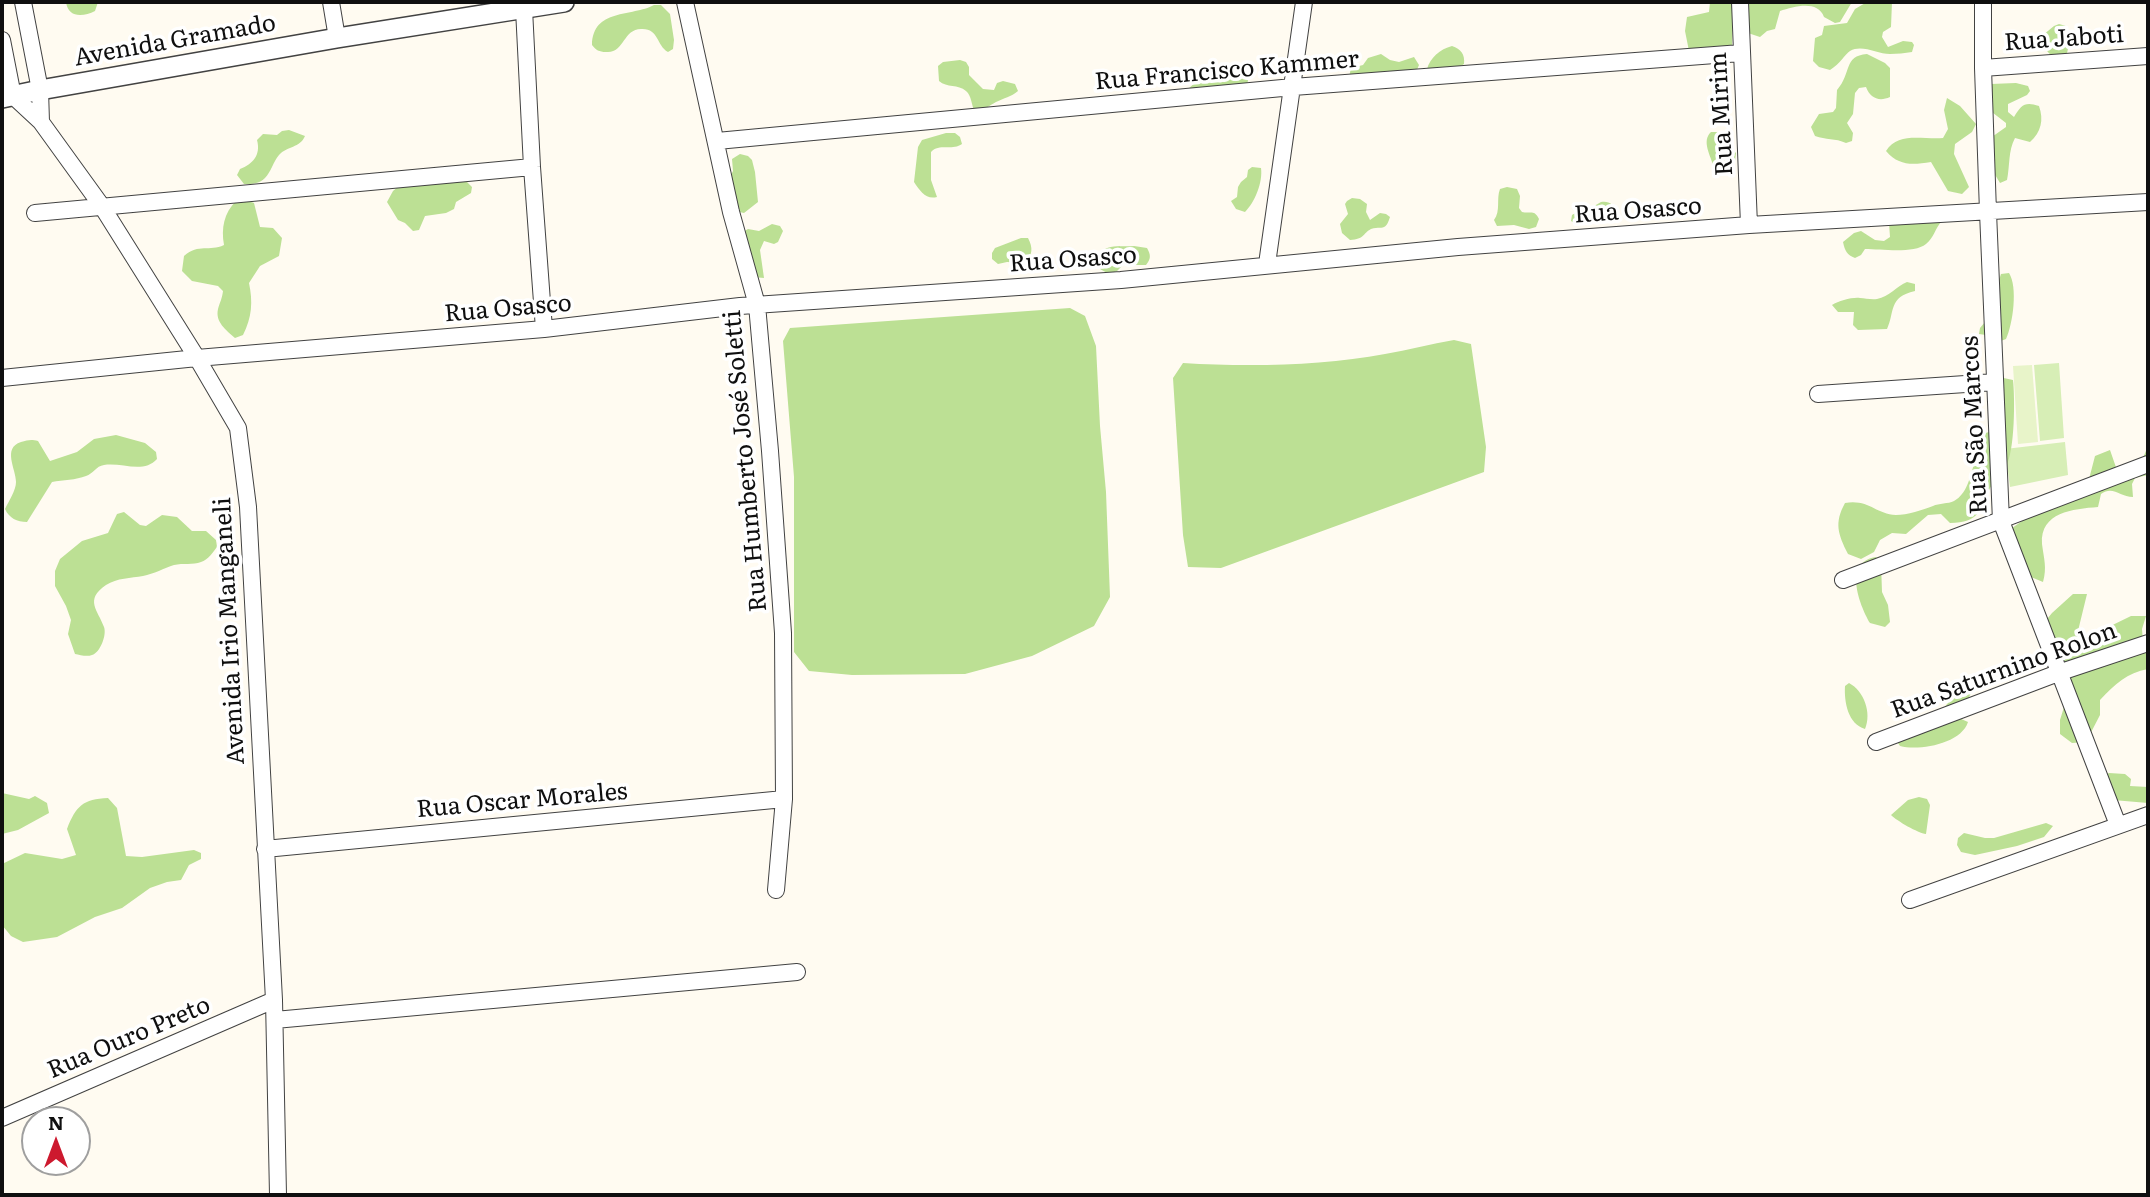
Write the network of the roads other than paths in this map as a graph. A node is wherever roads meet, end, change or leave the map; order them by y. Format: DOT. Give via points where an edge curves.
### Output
graph roads {
  1 [pos="23,2"];
  2 [pos="331,2"];
  3 [pos="564,2"];
  4 [pos="685,2"];
  5 [pos="1304,2"];
  6 [pos="1740,2"];
  7 [pos="1983,2"];
  8 [pos="524,9"];
  9 [pos="337,38"];
  10 [pos="2,40"];
  11 [pos="1741,52"];
  12 [pos="2148,56"];
  13 [pos="1983,68"];
  14 [pos="1293,87"];
  15 [pos="40,90"];
  16 [pos="8,97"];
  17 [pos="41,122"];
  18 [pos="717,141"];
  19 [pos="532,167"];
  20 [pos="2148,202"];
  21 [pos="101,205"];
  22 [pos="1987,212"];
  23 [pos="35,213"];
  24 [pos="1749,225"];
  25 [pos="1267,264"];
  26 [pos="757,305"];
  27 [pos="544,329"];
  28 [pos="197,358"];
  29 [pos="2,378"];
  30 [pos="1995,382"];
  31 [pos="1818,394"];
  32 [pos="2148,464"];
  33 [pos="2001,521"];
  34 [pos="1843,580"];
  35 [pos="2148,643"];
  36 [pos="2058,673"];
  37 [pos="1876,742"];
  38 [pos="784,799"];
  39 [pos="2148,815"];
  40 [pos="2118,825"];
  41 [pos="265,849"];
  42 [pos="776,890"];
  43 [pos="1910,900"];
  44 [pos="797,972"];
  45 [pos="274,1000"];
  46 [pos="275,1020"];
  47 [pos="2,1118"];
  48 [pos="278,1195"];
  1 -- 15 [label="street"];
  2 -- 9 [label="street"];
  3 -- 8 [label="street, Avenida Gramado"];
  4 -- 18 [label="street, Rua Humberto José Soletti"];
  5 -- 14 [label="street"];
  6 -- 11 [label="street, Rua Mirim"];
  7 -- 13 [label="street, Rua São Marcos"];
  8 -- 9 [label="street, Avenida Gramado"];
  8 -- 19 [label="street"];
  9 -- 15 [label="street, Avenida Gramado"];
  10 -- 16 [label="street"];
  11 -- 14 [label="street, Rua Francisco Kammer"];
  11 -- 24 [label="street, Rua Mirim"];
  12 -- 13 [label="street, Rua Jaboti"];
  13 -- 22 [label="street, Rua São Marcos"];
  14 -- 18 [label="street, Rua Francisco Kammer"];
  14 -- 25 [label="street"];
  15 -- 16 [label="street, Avenida Gramado"];
  15 -- 17 [label="street"];
  16 -- 17 [label="street, Avenida Irio Manganeli"];
  17 -- 21 [label="street, Avenida Irio Manganeli"];
  18 -- 26 [label="street, Rua Humberto José Soletti"];
  19 -- 21 [label="street"];
  19 -- 27 [label="street"];
  20 -- 22 [label="street, Rua Osasco"];
  21 -- 23 [label="street"];
  21 -- 28 [label="street, Avenida Irio Manganeli"];
  22 -- 24 [label="street, Rua Osasco"];
  22 -- 30 [label="street, Rua São Marcos"];
  24 -- 25 [label="street, Rua Osasco"];
  25 -- 26 [label="street, Rua Osasco" via="1121,280"];
  26 -- 27 [label="street, Rua Osasco"];
  26 -- 38 [label="street, Rua Humberto José Soletti" via="783,633"];
  27 -- 28 [label="street, Rua Osasco"];
  28 -- 29 [label="street, Rua Osasco"];
  28 -- 41 [label="street, Avenida Irio Manganeli" via="238,428 248,506"];
  30 -- 31 [label="street"];
  30 -- 33 [label="street, Rua São Marcos"];
  32 -- 33 [label="street"];
  33 -- 34 [label="street"];
  33 -- 36 [label="street, Rua São Marcos"];
  35 -- 36 [label="street, Rua Saturnino Rolon"];
  36 -- 37 [label="street, Rua Saturnino Rolon"];
  36 -- 40 [label="street, Rua São Marcos"];
  38 -- 41 [label="street, Rua Oscar Morales"];
  38 -- 42 [label="street, Rua Humberto José Soletti"];
  39 -- 40 [label="street"];
  40 -- 43 [label="street"];
  41 -- 45 [label="street, Avenida Irio Manganeli"];
  44 -- 46 [label="street"];
  45 -- 46 [label="street, Avenida Irio Manganeli"];
  45 -- 47 [label="street, Rua Ouro Preto"];
  46 -- 48 [label="street, Avenida Irio Manganeli"];
}
